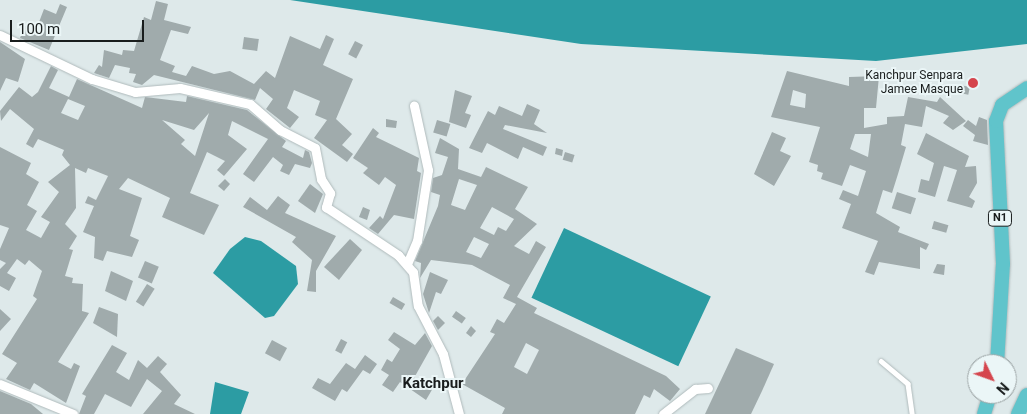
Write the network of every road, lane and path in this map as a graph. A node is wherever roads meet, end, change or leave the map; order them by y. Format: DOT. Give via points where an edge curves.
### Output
graph roads {
  1 [pos="0,35"];
  2 [pos="1027,88"];
  3 [pos="414,106"];
  4 [pos="407,264"];
  5 [pos="998,354"];
  6 [pos="881,361"];
  7 [pos="0,384"];
  8 [pos="708,388"];
  9 [pos="1027,395"];
  10 [pos="73,414"];
  11 [pos="458,414"];
  12 [pos="663,414"];
  13 [pos="912,414"];
  14 [pos="1018,414"];
  1 -- 4 [label="street" via="92,79 135,92 180,88 250,104 280,130 315,148 321,178 330,193 326,207"];
  2 -- 5 [label="highway, N1" via="1002,105 996,121 1003,264"];
  3 -- 4 [label="street" via="428,170 417,241"];
  4 -- 11 [label="street" via="414,272 418,306 443,354"];
  6 -- 13 [label="lane" via="908,384"];
  7 -- 10 [label="street"];
  8 -- 12 [label="street" via="695,389"];
  9 -- 14 [label="highway"];
}
